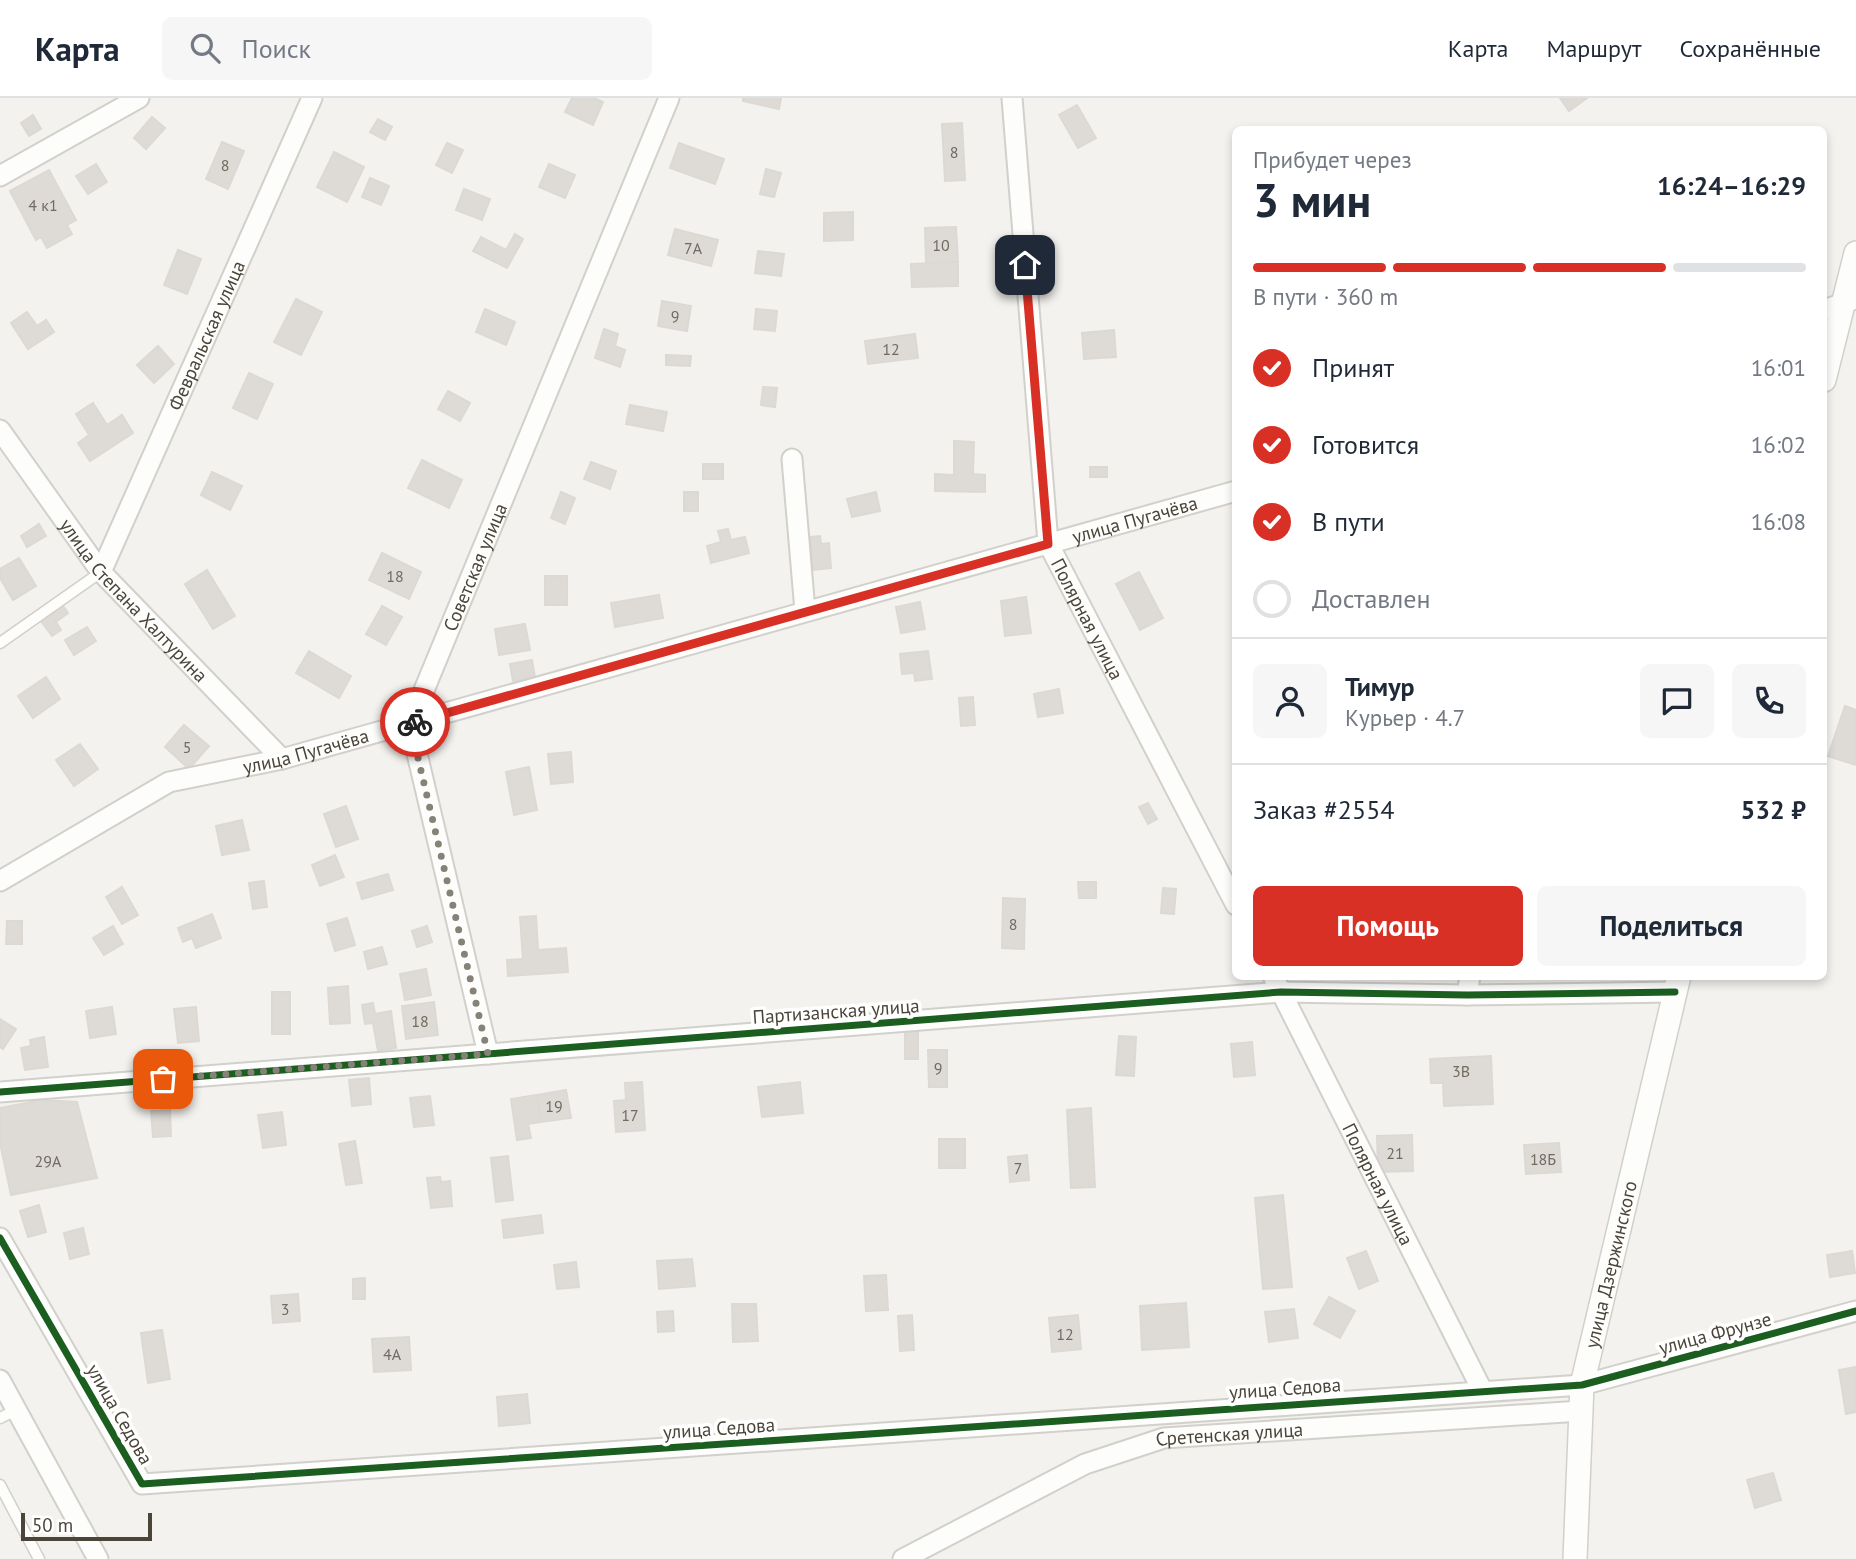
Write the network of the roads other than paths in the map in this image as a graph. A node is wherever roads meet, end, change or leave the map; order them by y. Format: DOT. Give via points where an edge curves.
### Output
graph roads {
  1 [pos="139,98"];
  2 [pos="312,98"];
  3 [pos="669,98"];
  4 [pos="1012,98"];
  5 [pos="0,176"];
  6 [pos="1856,253"];
  7 [pos="1844,306"];
  8 [pos="1827,369"];
  9 [pos="0,430"];
  10 [pos="792,459"];
  11 [pos="1232,492"];
  12 [pos="1048,544"];
  13 [pos="101,572"];
  14 [pos="805,611"];
  15 [pos="0,643"];
  16 [pos="410,724"];
  17 [pos="282,759"];
  18 [pos="0,881"];
  19 [pos="1232,897"];
  20 [pos="1277,984"];
  21 [pos="1677,984"];
  22 [pos="1469,986"];
  23 [pos="488,1054"];
  24 [pos="0,1092"];
  25 [pos="0,1238"];
  26 [pos="1856,1311"];
  27 [pos="0,1380"];
  28 [pos="1582,1385"];
  29 [pos="1482,1390"];
  30 [pos="1581,1411"];
  31 [pos="8,1414"];
  32 [pos="0,1485"];
  33 [pos="39,1559"];
  34 [pos="98,1559"];
  35 [pos="903,1559"];
  36 [pos="1575,1559"];
  1 -- 5 [label="street"];
  2 -- 13 [label="street, Февральская улица"];
  3 -- 16 [label="street, Советская улица"];
  4 -- 12 [label="street, Полярная улица"];
  6 -- 7 [label="street"];
  7 -- 8 [label="street"];
  9 -- 13 [label="street, улица Степана Халтурина"];
  10 -- 14 [label="street"];
  11 -- 12 [label="street, улица Пугачёва"];
  12 -- 14 [label="street, улица Пугачёва"];
  12 -- 19 [label="street, Полярная улица"];
  13 -- 15 [label="lane"];
  13 -- 17 [label="street, улица Степана Халтурина"];
  14 -- 16 [label="street, улица Пугачёва"];
  16 -- 17 [label="street, улица Пугачёва"];
  16 -- 23 [label="street"];
  17 -- 18 [label="street, улица Пугачёва" via="169,782"];
  20 -- 22 [label="street, Партизанская улица"];
  20 -- 23 [label="street, Партизанская улица"];
  20 -- 29 [label="street, Полярная улица"];
  21 -- 22 [label="street, Партизанская улица"];
  21 -- 28 [label="street, улица Дзержинского"];
  23 -- 24 [label="street, Партизанская улица"];
  25 -- 29 [label="street, улица Седова" via="142,1484"];
  26 -- 28 [label="street, улица Фрунзе"];
  27 -- 31 [label="street"];
  28 -- 29 [label="street, улица Седова"];
  28 -- 30 [label="street, улица Дзержинского"];
  30 -- 35 [label="street, Сретенская улица" via="1164,1438 1086,1464"];
  30 -- 36 [label="street, улица Дзержинского"];
  31 -- 34 [label="street"];
  32 -- 33 [label="lane"];
}
